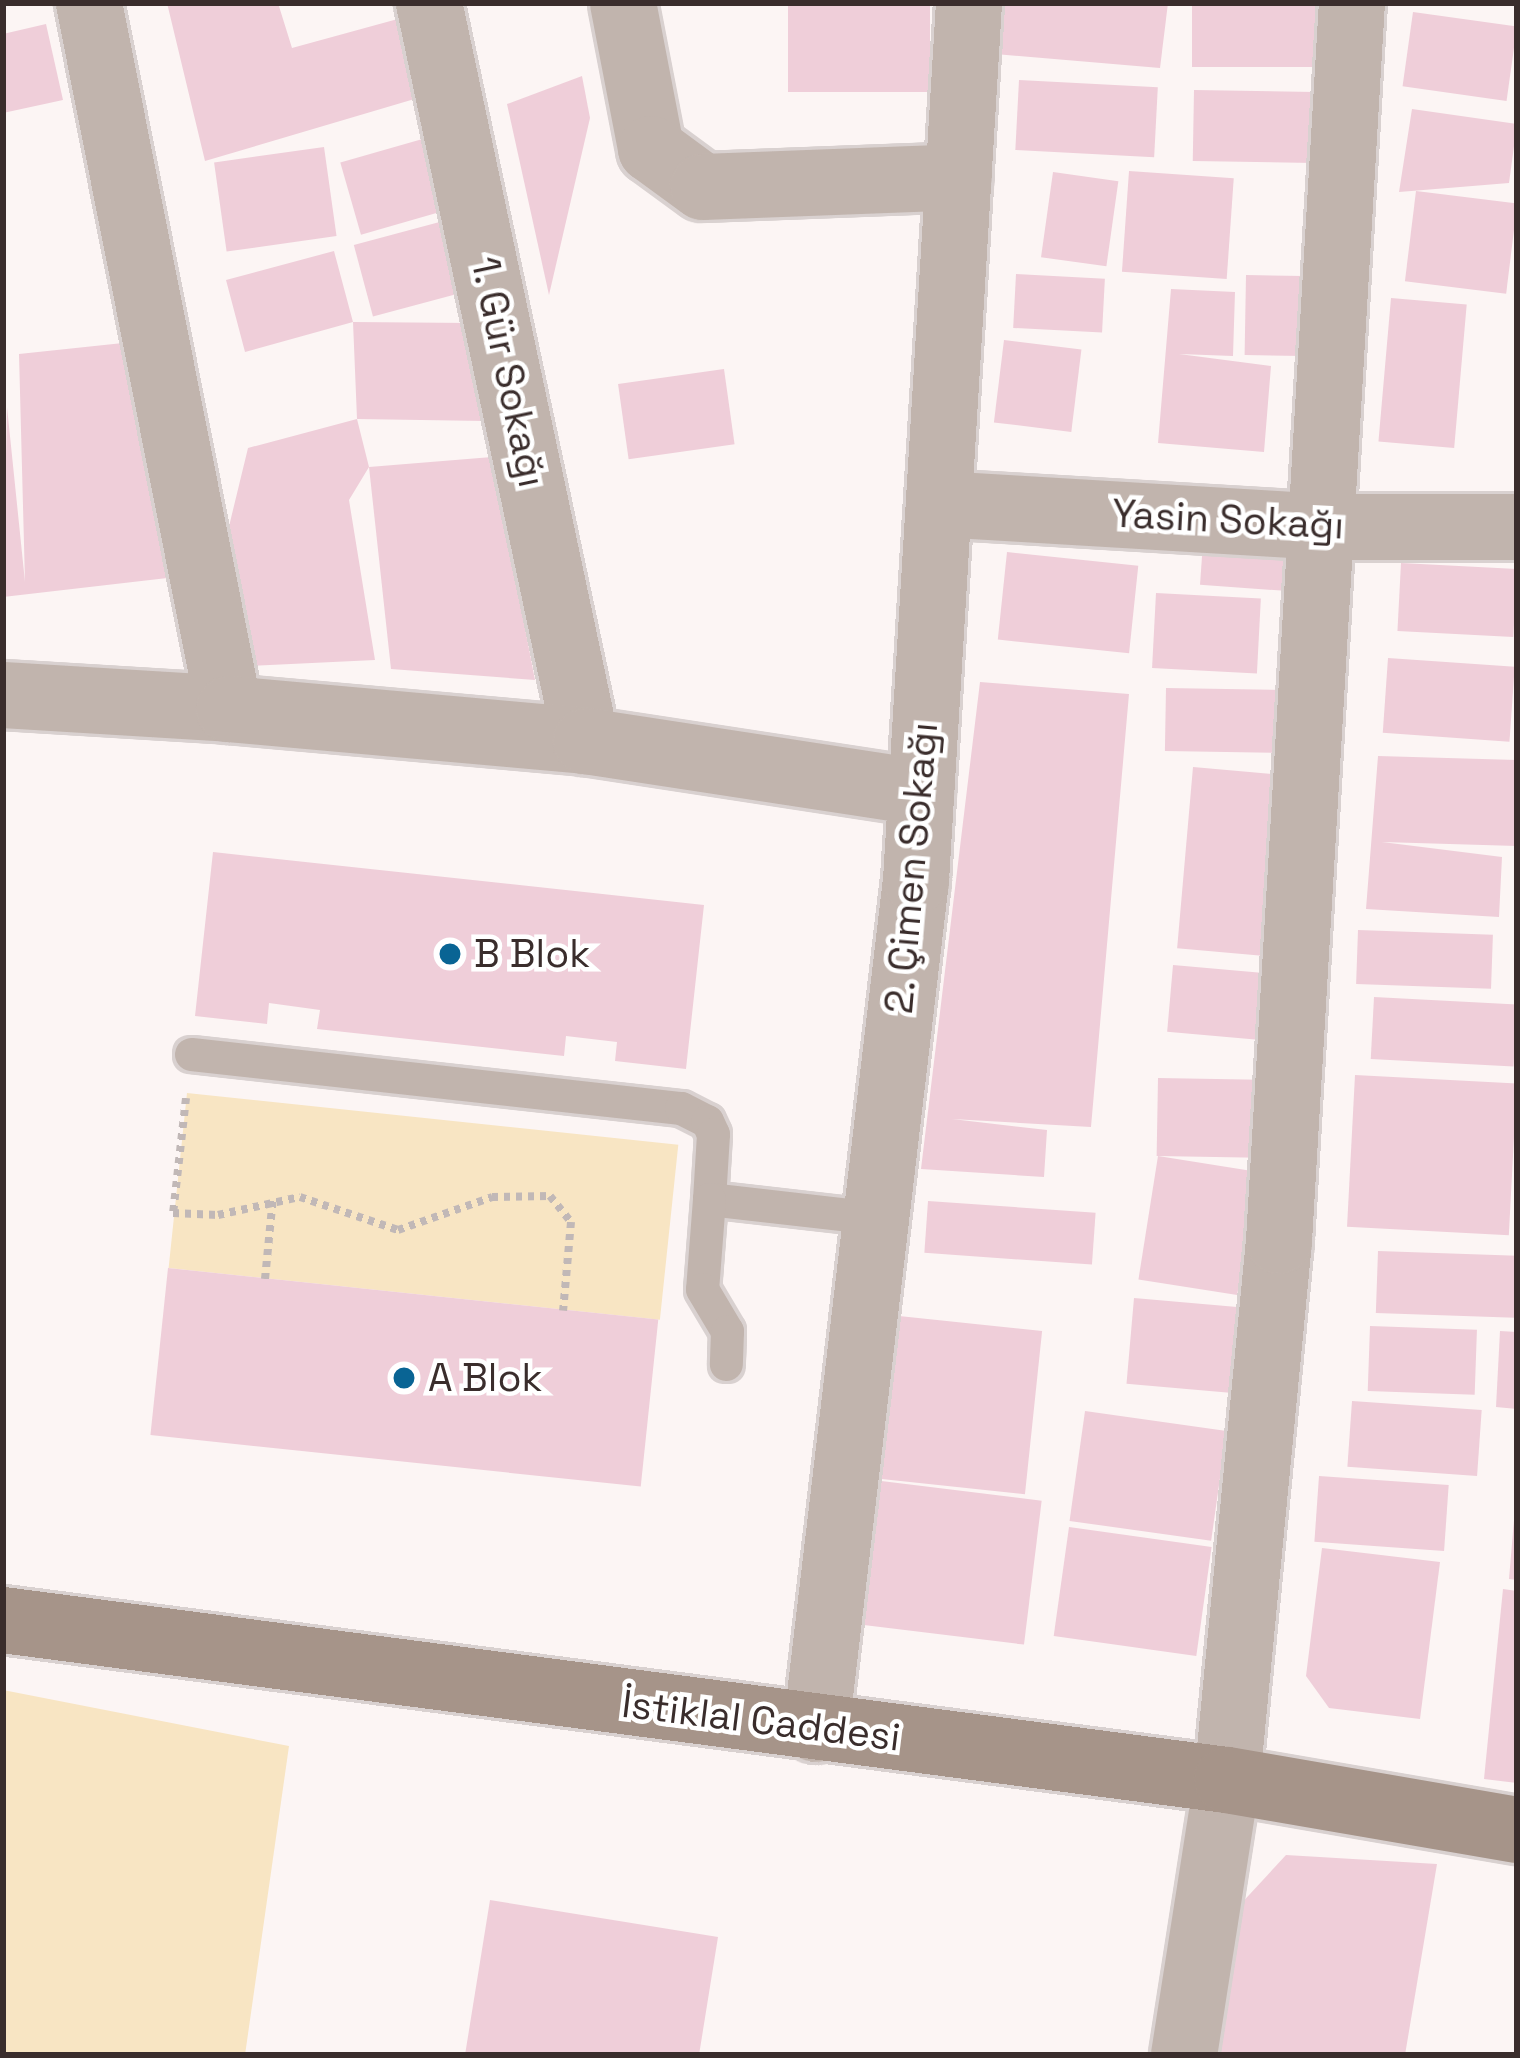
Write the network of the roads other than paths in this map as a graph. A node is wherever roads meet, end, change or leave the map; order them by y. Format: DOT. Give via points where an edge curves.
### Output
graph roads {
  1 [pos="88,3"];
  2 [pos="429,3"];
  3 [pos="623,3"];
  4 [pos="969,3"];
  5 [pos="1352,3"];
  6 [pos="958,177"];
  7 [pos="939,504"];
  8 [pos="1322,527"];
  9 [pos="1517,527"];
  10 [pos="3,694"];
  11 [pos="229,709"];
  12 [pos="586,741"];
  13 [pos="922,792"];
  14 [pos="190,1054"];
  15 [pos="709,1199"];
  16 [pos="877,1218"];
  17 [pos="726,1364"];
  18 [pos="3,1620"];
  19 [pos="816,1729"];
  20 [pos="1228,1780"];
  21 [pos="1517,1830"];
  22 [pos="1184,2055"];
  1 -- 11 [label="street"];
  2 -- 12 [label="street, 1. Gür Sokağı"];
  3 -- 6 [label="street" via="651,149 704,188"];
  4 -- 6 [label="street, 2. Çimen Sokağı"];
  5 -- 8 [label="street"];
  6 -- 7 [label="street, 2. Çimen Sokağı"];
  7 -- 8 [label="street, Yasin Sokağı"];
  7 -- 13 [label="street, 2. Çimen Sokağı"];
  8 -- 9 [label="street, Yasin Sokağı"];
  8 -- 20 [label="street" via="1279,1241"];
  10 -- 11 [label="street"];
  11 -- 12 [label="street"];
  12 -- 13 [label="street"];
  13 -- 16 [label="street, 2. Çimen Sokağı"];
  14 -- 15 [label="lane" via="682,1108 707,1121 713,1134"];
  15 -- 16 [label="lane"];
  15 -- 17 [label="lane" via="702,1289 727,1331"];
  16 -- 19 [label="street, 2. Çimen Sokağı"];
  18 -- 19 [label="street, İstiklal Caddesi"];
  19 -- 20 [label="street, İstiklal Caddesi"];
  20 -- 21 [label="street, İstiklal Caddesi"];
  20 -- 22 [label="street"];
}
